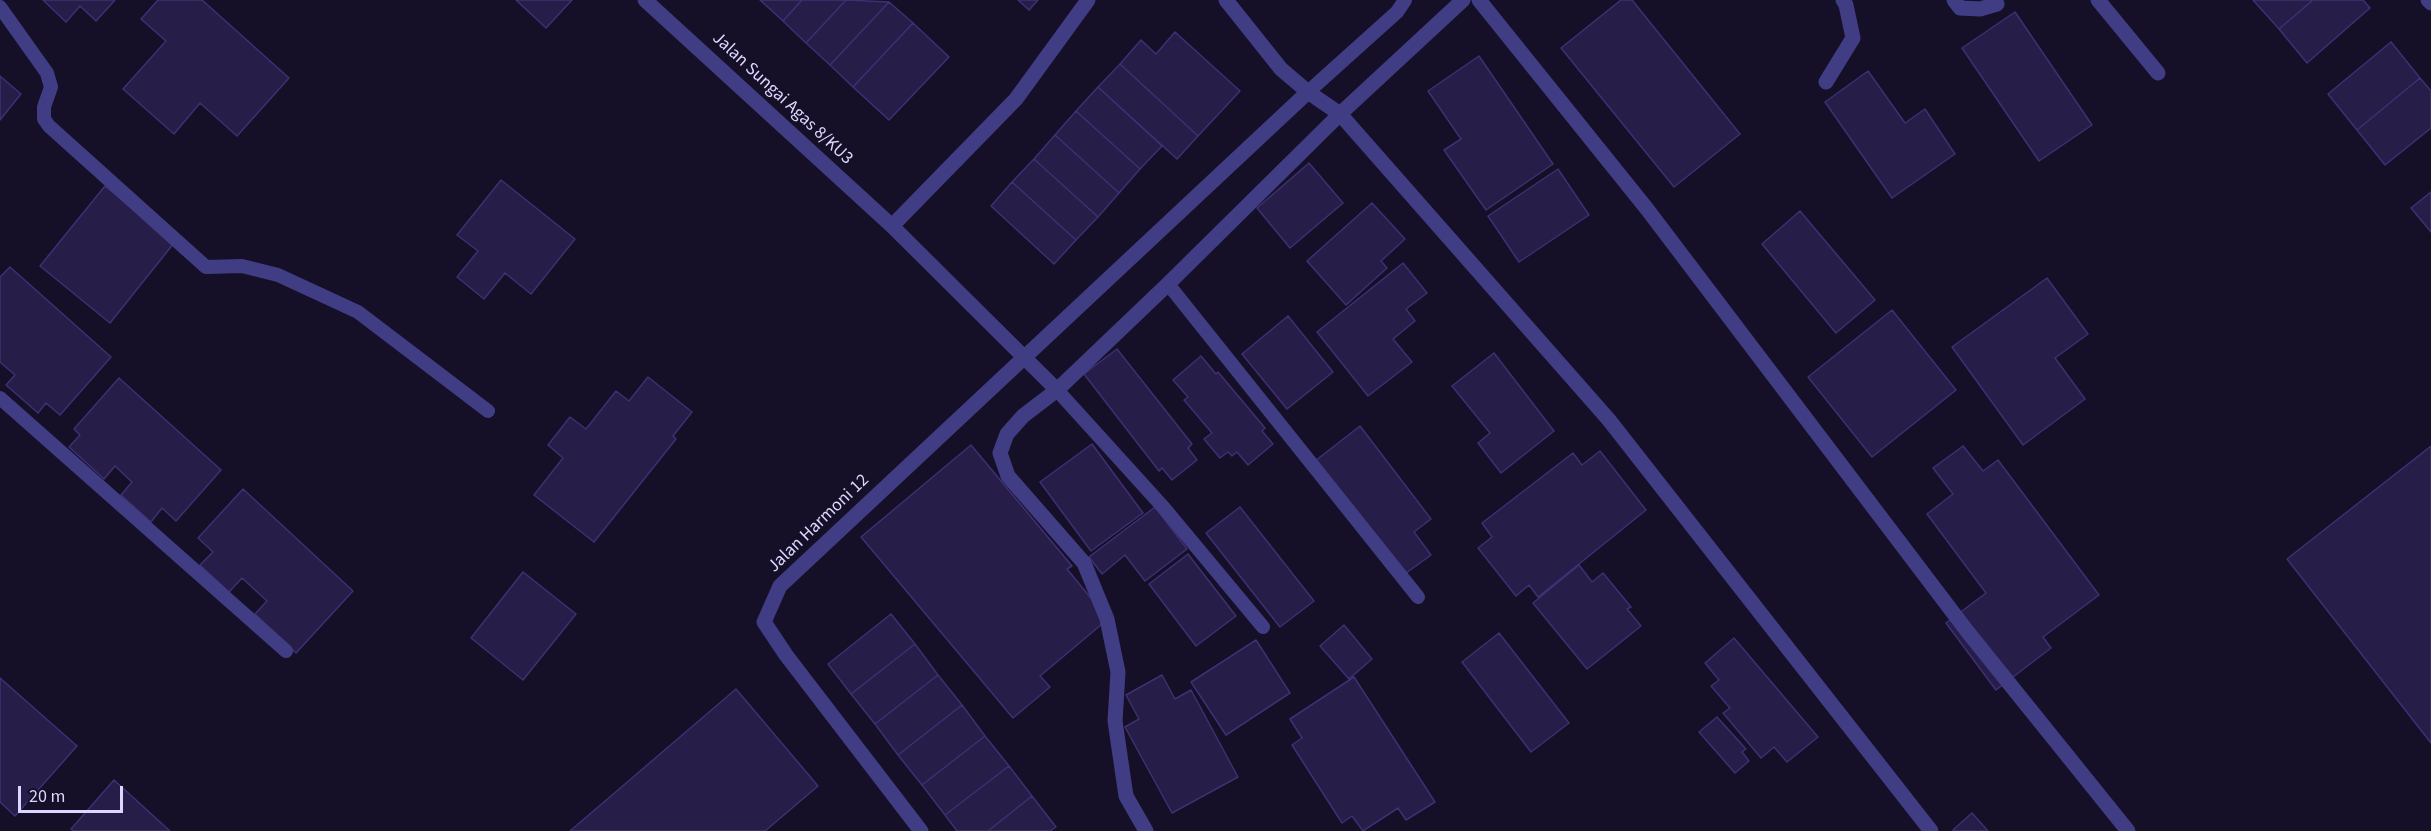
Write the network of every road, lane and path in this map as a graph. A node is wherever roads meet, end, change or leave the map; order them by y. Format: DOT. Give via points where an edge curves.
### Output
graph roads {
  1 [pos="645,0"];
  2 [pos="1088,0"];
  3 [pos="1226,0"];
  4 [pos="1405,0"];
  5 [pos="1463,0"];
  6 [pos="1479,0"];
  7 [pos="1843,0"];
  8 [pos="1954,0"];
  9 [pos="2098,0"];
  10 [pos="1997,4"];
  11 [pos="0,7"];
  12 [pos="2158,73"];
  13 [pos="1826,82"];
  14 [pos="1308,92"];
  15 [pos="1340,114"];
  16 [pos="892,226"];
  17 [pos="1168,284"];
  18 [pos="1025,357"];
  19 [pos="1057,390"];
  20 [pos="0,398"];
  21 [pos="488,411"];
  22 [pos="1418,597"];
  23 [pos="1263,627"];
  24 [pos="286,651"];
  25 [pos="921,831"];
  26 [pos="1146,831"];
  27 [pos="1932,831"];
  28 [pos="2128,831"];
  1 -- 16 [label="street, Jalan Sungai Agas 8/KU3"];
  2 -- 16 [label="street" via="1016,99"];
  3 -- 14 [label="street" via="1281,69"];
  4 -- 14 [label="lane" via="1397,12"];
  5 -- 15 [label="street"];
  6 -- 28 [label="street" via="1647,209 1967,632"];
  7 -- 13 [label="street" via="1853,38"];
  8 -- 10 [label="street" via="1960,8 1980,9"];
  9 -- 12 [label="street"];
  11 -- 21 [label="lane" via="47,73 51,87 44,119 49,126 206,267 242,266 278,275 358,312"];
  14 -- 15 [label="street"];
  14 -- 18 [label="street"];
  15 -- 17 [label="street"];
  15 -- 27 [label="street" via="1608,420"];
  16 -- 18 [label="street, Jalan Sungai Agas 8/KU3"];
  17 -- 19 [label="street"];
  17 -- 22 [label="lane"];
  18 -- 19 [label="street, Jalan Sungai Agas 8/KU3"];
  18 -- 25 [label="street, Jalan Harmoni 12" via="780,586 764,622"];
  19 -- 23 [label="lane" via="1164,508"];
  19 -- 26 [label="street" via="1023,416 1007,434 1000,453 1008,476 1084,563 1107,619 1118,672 1115,721 1126,795"];
  20 -- 24 [label="lane"];
}
